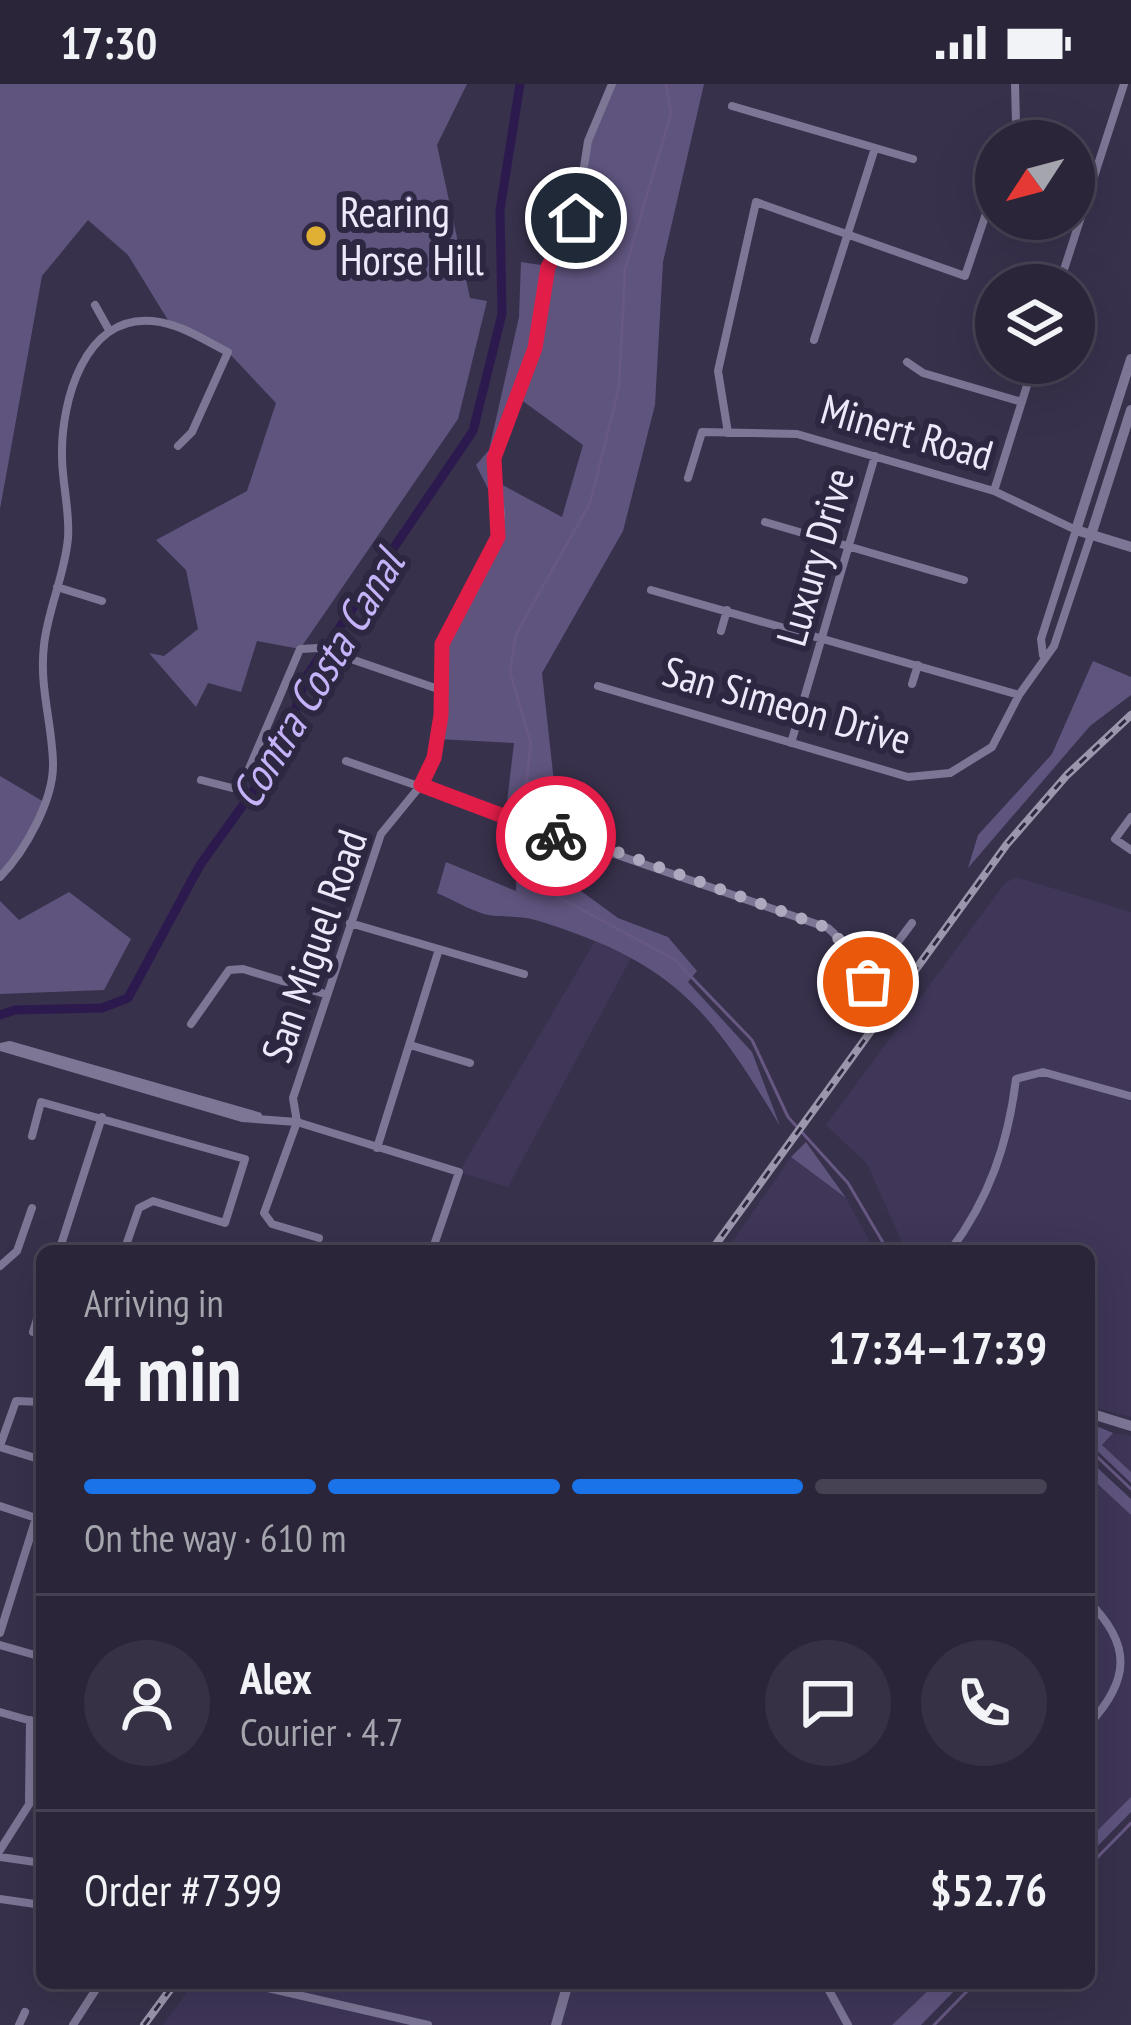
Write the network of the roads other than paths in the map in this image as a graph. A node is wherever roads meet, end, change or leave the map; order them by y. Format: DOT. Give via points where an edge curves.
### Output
graph roads {
  1 [pos="612,84"];
  2 [pos="1015,84"];
  3 [pos="1124,84"];
  4 [pos="732,106"];
  5 [pos="1016,120"];
  6 [pos="875,148"];
  7 [pos="913,159"];
  8 [pos="847,232"];
  9 [pos="977,240"];
  10 [pos="1067,264"];
  11 [pos="94,305"];
  12 [pos="109,330"];
  13 [pos="814,340"];
  14 [pos="1131,359"];
  15 [pos="907,362"];
  16 [pos="1028,384"];
  17 [pos="1022,402"];
  18 [pos="1131,410"];
  19 [pos="728,433"];
  20 [pos="178,446"];
  21 [pos="874,456"];
  22 [pos="688,478"];
  23 [pos="994,491"];
  24 [pos="765,522"];
  25 [pos="1076,530"];
  26 [pos="1091,535"];
  27 [pos="1131,547"];
  28 [pos="849,548"];
  29 [pos="964,580"];
  30 [pos="57,587"];
  31 [pos="650,590"];
  32 [pos="102,601"];
  33 [pos="728,610"];
  34 [pos="722,631"];
  35 [pos="825,636"];
  36 [pos="1043,656"];
  37 [pos="918,664"];
  38 [pos="912,684"];
  39 [pos="598,686"];
  40 [pos="441,690"];
  41 [pos="1019,695"];
  42 [pos="791,743"];
  43 [pos="346,761"];
  44 [pos="201,780"];
  45 [pos="421,785"];
  46 [pos="1131,817"];
  47 [pos="1131,850"];
  48 [pos="0,877"];
  49 [pos="350,923"];
  50 [pos="912,923"];
  51 [pos="439,950"];
  52 [pos="524,974"];
  53 [pos="326,994"];
  54 [pos="191,1024"];
  55 [pos="410,1045"];
  56 [pos="1,1046"];
  57 [pos="470,1063"];
  58 [pos="1130,1096"];
  59 [pos="102,1118"];
  60 [pos="297,1122"];
  61 [pos="32,1136"];
  62 [pos="377,1148"];
  63 [pos="32,1208"];
  64 [pos="319,1238"];
  65 [pos="61,1245"];
  66 [pos="126,1245"];
  67 [pos="434,1245"];
  68 [pos="954,1245"];
  69 [pos="0,1266"];
  70 [pos="36,1402"];
  71 [pos="1095,1415"];
  72 [pos="1131,1426"];
  73 [pos="0,1447"];
  74 [pos="36,1458"];
  75 [pos="0,1506"];
  76 [pos="36,1518"];
  77 [pos="36,1528"];
  78 [pos="1095,1606"];
  79 [pos="0,1633"];
  80 [pos="0,1645"];
  81 [pos="36,1655"];
  82 [pos="0,1712"];
  83 [pos="1095,1718"];
  84 [pos="30,1720"];
  85 [pos="36,1722"];
  86 [pos="36,1792"];
  87 [pos="29,1802"];
  88 [pos="0,1854"];
  89 [pos="36,1862"];
  90 [pos="0,1899"];
  91 [pos="36,1903"];
  92 [pos="96,1989"];
  93 [pos="272,1989"];
  94 [pos="566,1989"];
  95 [pos="828,1989"];
  96 [pos="26,2012"];
  97 [pos="19,2025"];
  98 [pos="73,2025"];
  99 [pos="428,2025"];
  100 [pos="556,2025"];
  101 [pos="848,2025"];
  1 -- 40 [label="street, San Miguel Road" via="588,141 576,218 548,267 535,348 494,458 498,537 442,644"];
  2 -- 5 [label="street"];
  3 -- 10 [label="street"];
  4 -- 6 [label="street"];
  6 -- 7 [label="street"];
  6 -- 8 [label="street"];
  8 -- 9 [label="street" via="965,275"];
  8 -- 13 [label="street"];
  8 -- 19 [label="street" via="756,202 718,371"];
  11 -- 12 [label="street"];
  12 -- 20 [label="street" via="148,320 228,352"];
  12 -- 30 [label="street" via="82,363 65,422 68,538"];
  14 -- 25 [label="street, San Simeon Drive"];
  15 -- 17 [label="street"];
  16 -- 17 [label="street"];
  17 -- 23 [label="street"];
  18 -- 26 [label="street, San Simeon Drive"];
  19 -- 21 [label="street, Minert Road" via="797,434"];
  19 -- 22 [label="street" via="702,432"];
  21 -- 23 [label="street, Minert Road"];
  21 -- 28 [label="street, Luxury Drive"];
  23 -- 25 [label="street, Minert Road"];
  24 -- 28 [label="street"];
  25 -- 26 [label="street, Minert Road"];
  25 -- 36 [label="street, San Simeon Drive" via="1041,639"];
  26 -- 27 [label="street, Minert Road"];
  26 -- 36 [label="street, San Simeon Drive" via="1054,646"];
  28 -- 29 [label="street"];
  28 -- 35 [label="street, Luxury Drive"];
  30 -- 32 [label="street"];
  30 -- 48 [label="street" via="40,682 52,776 25,843"];
  31 -- 33 [label="street"];
  33 -- 34 [label="street"];
  33 -- 35 [label="street"];
  35 -- 37 [label="street"];
  35 -- 42 [label="street, Luxury Drive"];
  36 -- 41 [label="street, San Simeon Drive"];
  37 -- 38 [label="street"];
  37 -- 41 [label="street"];
  39 -- 42 [label="street, San Simeon Drive"];
  40 -- 44 [label="street" via="319,648 300,649 245,778 232,788"];
  40 -- 45 [label="street, San Miguel Road" via="434,758"];
  41 -- 42 [label="street, San Simeon Drive" via="992,747 950,773 908,776"];
  43 -- 45 [label="street"];
  45 -- 49 [label="street, San Miguel Road" via="381,834"];
  45 -- 50 [label="street" via="828,928 868,982"];
  46 -- 47 [label="street" via="1115,839"];
  49 -- 51 [label="street"];
  49 -- 53 [label="street, San Miguel Road"];
  51 -- 52 [label="street"];
  51 -- 55 [label="street"];
  53 -- 54 [label="street" via="229,970"];
  53 -- 60 [label="street, San Miguel Road" via="292,1098"];
  55 -- 57 [label="street"];
  55 -- 62 [label="street"];
  56 -- 60 [label="street"];
  58 -- 68 [label="street" via="1030,1072 1016,1079 997,1169"];
  59 -- 61 [label="street" via="41,1102"];
  59 -- 65 [label="street"];
  59 -- 66 [label="street" via="245,1159 225,1222 153,1201 140,1208"];
  60 -- 62 [label="street, San Miguel Road"];
  60 -- 64 [label="street" via="265,1213 272,1224"];
  62 -- 67 [label="street, San Miguel Road" via="459,1172"];
  63 -- 69 [label="street" via="16,1251"];
  70 -- 73 [label="street" via="16,1401"];
  71 -- 72 [label="street"];
  73 -- 74 [label="street"];
  75 -- 76 [label="street"];
  77 -- 79 [label="street"];
  78 -- 83 [label="street" via="1112,1619 1127,1656 1127,1676"];
  80 -- 81 [label="street"];
  82 -- 84 [label="street"];
  84 -- 85 [label="street"];
  84 -- 87 [label="street"];
  86 -- 87 [label="street"];
  87 -- 88 [label="street"];
  88 -- 89 [label="street"];
  90 -- 91 [label="street"];
  92 -- 98 [label="street"];
  93 -- 99 [label="street"];
  94 -- 100 [label="street"];
  95 -- 101 [label="street"];
  96 -- 97 [label="street"];
}
